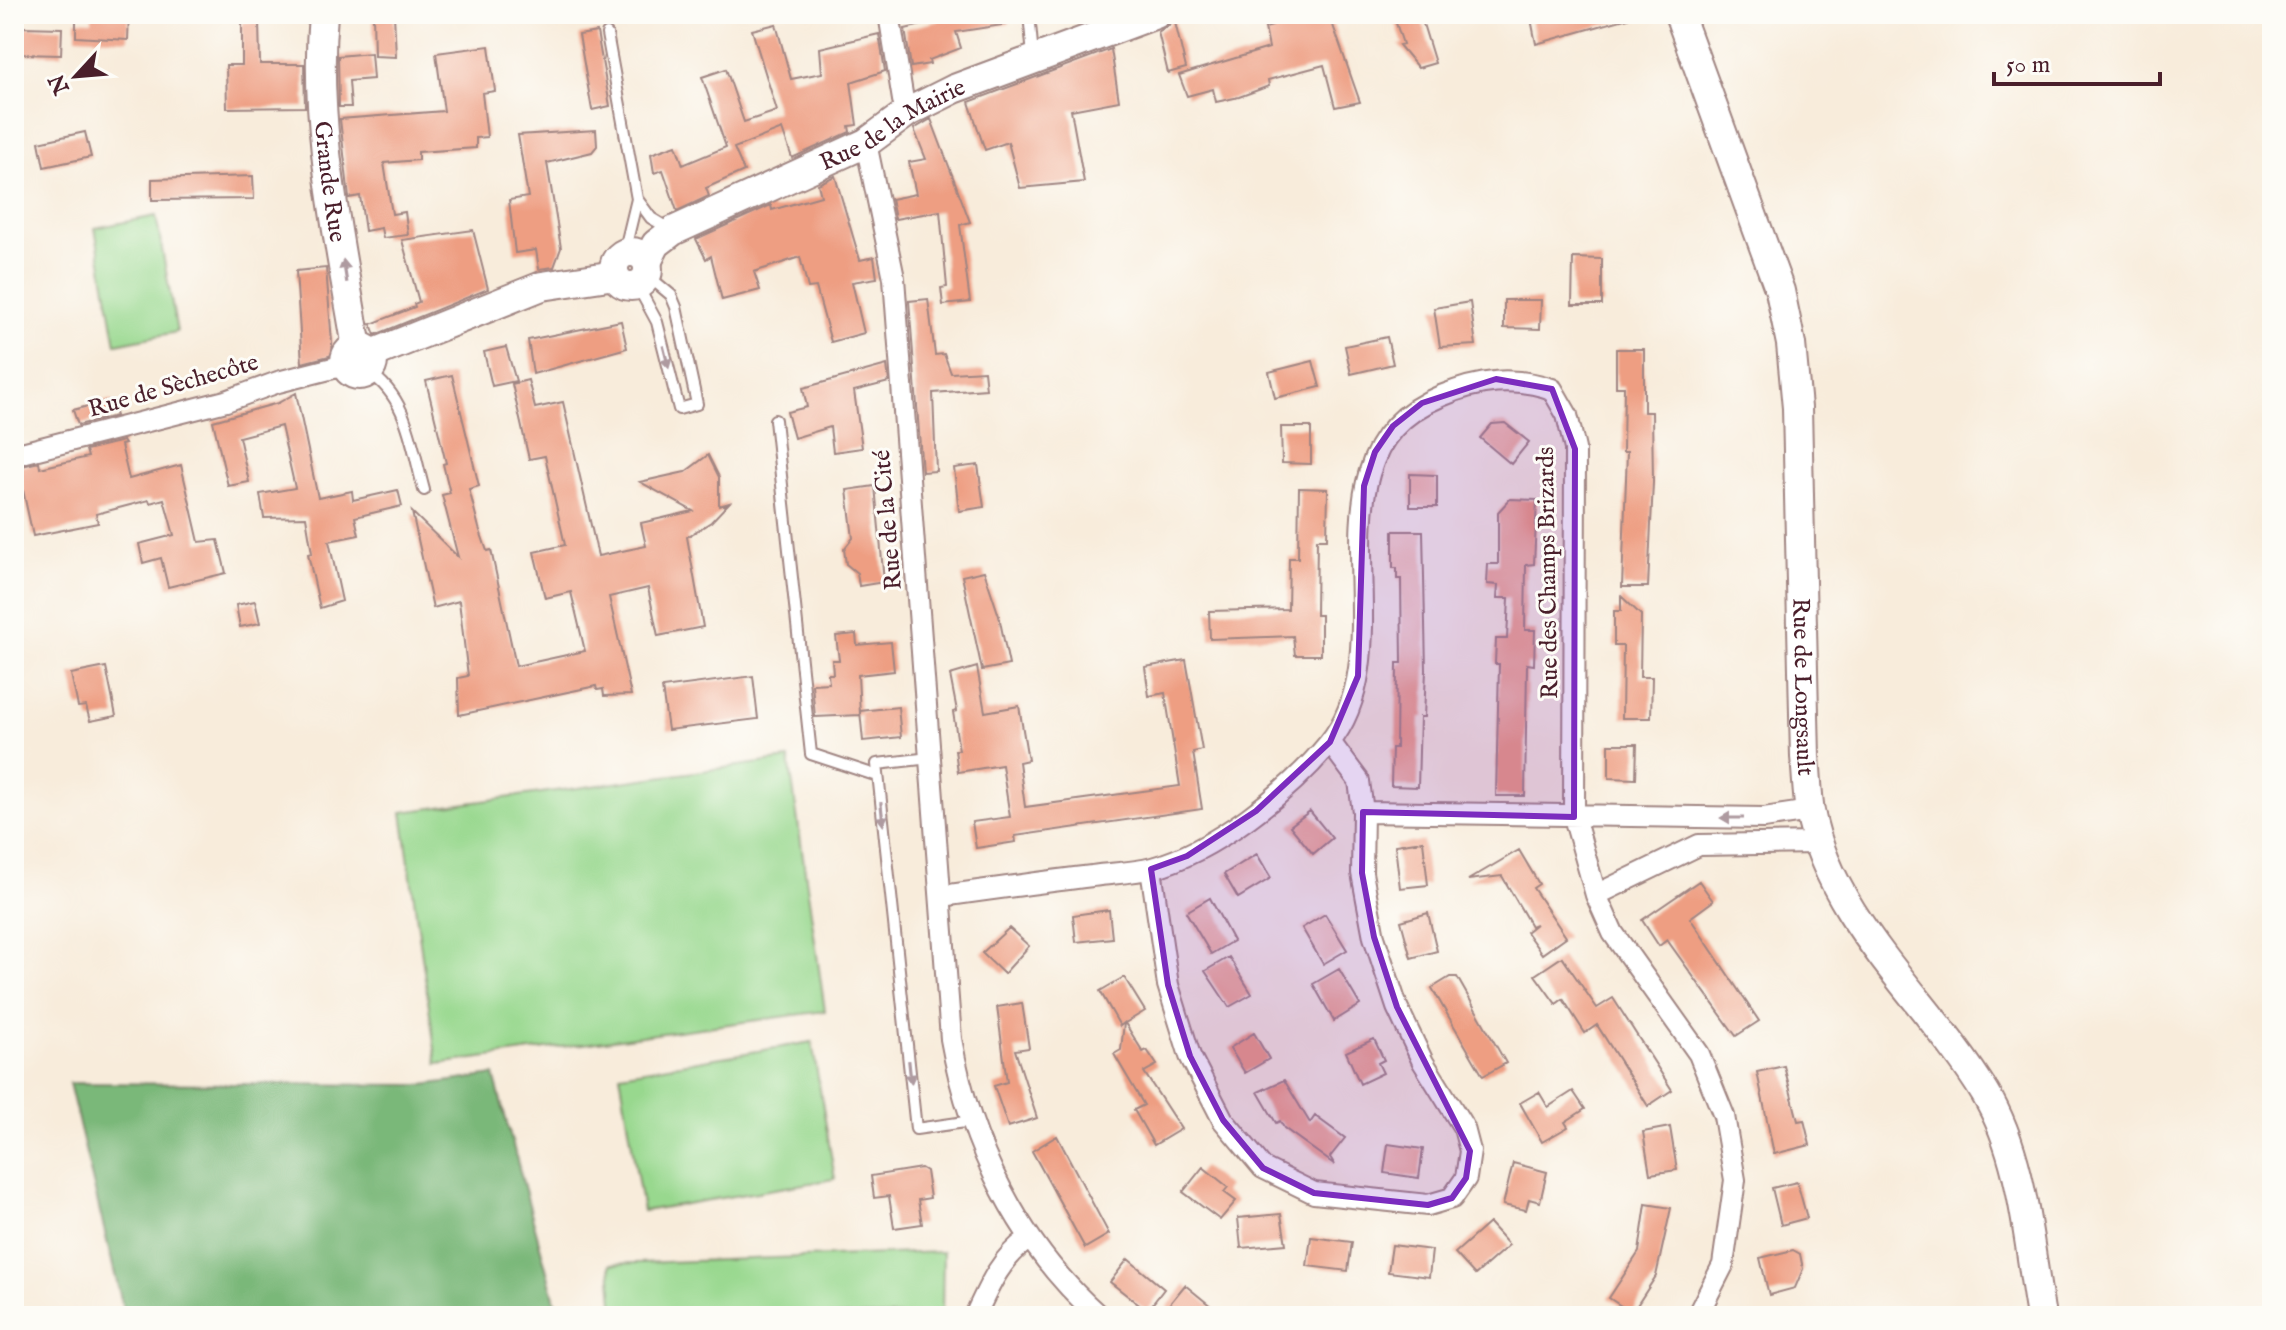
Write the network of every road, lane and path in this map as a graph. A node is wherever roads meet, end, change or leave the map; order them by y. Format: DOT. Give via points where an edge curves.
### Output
graph roads {
  1 [pos="323,14"];
  2 [pos="889,14"];
  3 [pos="1029,14"];
  4 [pos="1156,14"];
  5 [pos="1679,14"];
  6 [pos="607,34"];
  7 [pos="1033,61"];
  8 [pos="908,112"];
  9 [pos="866,143"];
  10 [pos="637,199"];
  11 [pos="673,231"];
  12 [pos="634,270"];
  13 [pos="361,360"];
  14 [pos="775,420"];
  15 [pos="14,455"];
  16 [pos="424,490"];
  17 [pos="1330,742"];
  18 [pos="932,758"];
  19 [pos="878,776"];
  20 [pos="1810,811"];
  21 [pos="1363,812"];
  22 [pos="1574,817"];
  23 [pos="1819,843"];
  24 [pos="1151,869"];
  25 [pos="1596,895"];
  26 [pos="942,896"];
  27 [pos="972,1121"];
  28 [pos="1028,1239"];
  29 [pos="975,1316"];
  30 [pos="1099,1316"];
  31 [pos="1697,1316"];
  32 [pos="2041,1316"];
  13 -- 1 [label="street, Grande Rue, one-way" via="329,172 320,55"];
  2 -- 8 [label="street"];
  3 -- 7 [label="lane"];
  4 -- 7 [label="street, Rue de la Mairie"];
  5 -- 20 [label="street, Rue de Longsault" via="1780,291 1791,344"];
  6 -- 10 [label="lane"];
  7 -- 8 [label="street, Rue de la Mairie"];
  8 -- 9 [label="street, Rue de la Mairie"];
  9 -- 11 [label="street, Rue de la Mairie"];
  9 -- 18 [label="street, Rue de la Cité" via="894,278"];
  10 -- 11 [label="lane" via="651,218"];
  10 -- 12 [label="lane"];
  11 -- 12 [label="street, Rue de la Mairie"];
  12 -- 12 [label="lane, one-way" via="657,322 679,409 697,404 671,295"];
  12 -- 13 [label="street" via="542,286"];
  13 -- 15 [label="street, Rue de Sèchecôte"];
  13 -- 16 [label="lane" via="398,398"];
  14 -- 19 [label="lane" via="811,754"];
  17 -- 21 [label="street" via="1359,781"];
  17 -- 22 [label="street, Rue des Champs Brizards" via="1358,676 1364,486 1375,452 1393,426 1422,403 1496,379 1525,380 1552,389 1567,415 1575,449"];
  17 -- 24 [label="street, Rue des Champs Brizards" via="1256,811 1187,856"];
  18 -- 19 [label="lane" via="877,764"];
  18 -- 26 [label="street, Rue de la Cité"];
  19 -- 27 [label="lane, one-way" via="916,1129"];
  20 -- 22 [label="street, one-way" via="1764,818"];
  20 -- 23 [label="street, Rue de Longsault"];
  21 -- 22 [label="street"];
  21 -- 24 [label="street" via="1362,873 1374,937 1397,1007 1464,1128 1470,1151 1466,1178 1452,1198 1428,1205 1314,1193 1263,1168 1223,1120 1190,1056 1168,985"];
  22 -- 25 [label="street, Rue des Champs Brizards"];
  23 -- 25 [label="street" via="1699,845"];
  23 -- 32 [label="street, Rue de Longsault" via="1833,878 1885,958 1986,1094 2013,1162"];
  24 -- 26 [label="street, Rue des Champs Brizards"];
  25 -- 31 [label="street, Rue des Champs Brizards" via="1613,933 1699,1054 1724,1116 1735,1180 1723,1265"];
  26 -- 27 [label="street" via="951,1039"];
  27 -- 28 [label="street" via="1003,1198"];
  28 -- 29 [label="street" via="996,1271"];
  28 -- 30 [label="street"];
}
